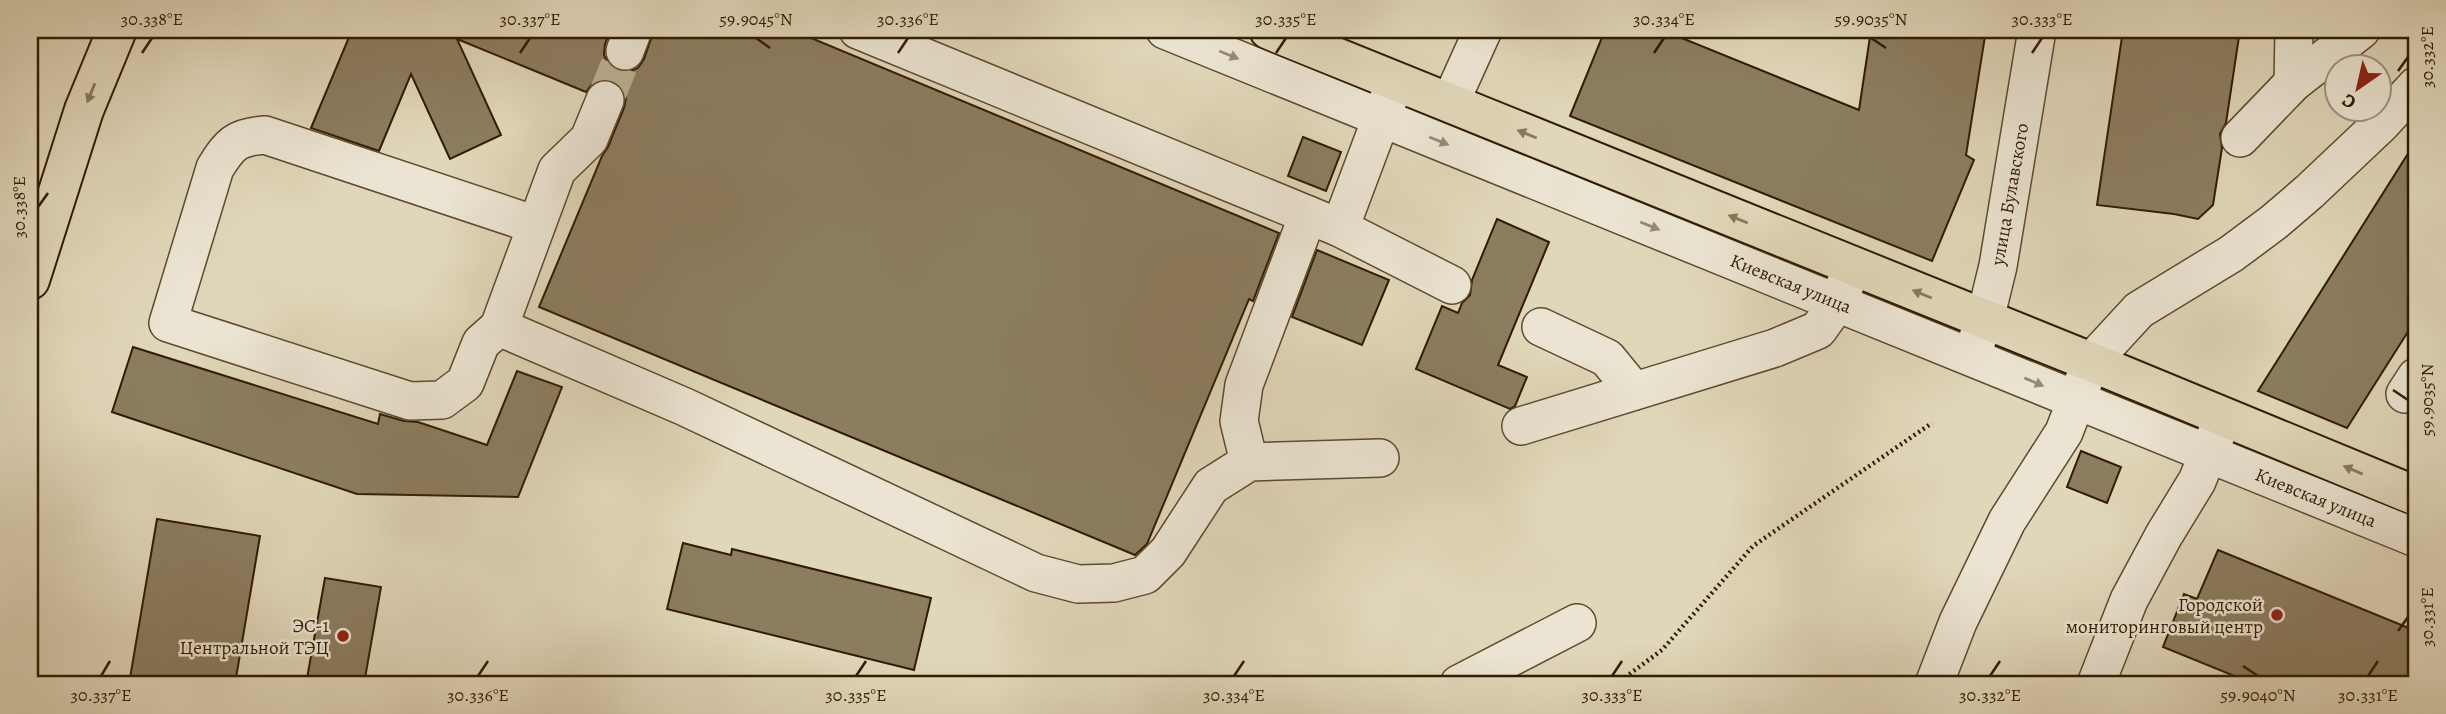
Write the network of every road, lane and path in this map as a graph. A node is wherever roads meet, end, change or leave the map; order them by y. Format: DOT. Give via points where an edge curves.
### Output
graph roads {
  1 [pos="117,30"];
  2 [pos="858,30"];
  3 [pos="1165,30"];
  4 [pos="1483,30"];
  5 [pos="2037,30"];
  6 [pos="2294,30"];
  7 [pos="2361,30"];
  8 [pos="1292,34"];
  9 [pos="1286,79"];
  10 [pos="1396,81"];
  11 [pos="2293,83"];
  12 [pos="2416,86"];
  13 [pos="605,100"];
  14 [pos="1450,103"];
  15 [pos="1381,117"];
  16 [pos="2240,138"];
  17 [pos="1324,221"];
  18 [pos="536,225"];
  19 [pos="1853,265"];
  20 [pos="30,280"];
  21 [pos="1452,285"];
  22 [pos="1838,302"];
  23 [pos="1985,319"];
  24 [pos="499,327"];
  25 [pos="1541,327"];
  26 [pos="1971,356"];
  27 [pos="2091,362"];
  28 [pos="1634,391"];
  29 [pos="2076,399"];
  30 [pos="2223,416"];
  31 [pos="1932,423"];
  32 [pos="1521,426"];
  33 [pos="2209,453"];
  34 [pos="1380,458"];
  35 [pos="1250,462"];
  36 [pos="2416,496"];
  37 [pos="2416,538"];
  38 [pos="1577,623"];
  39 [pos="1459,684"];
  40 [pos="1616,684"];
  41 [pos="1934,684"];
  42 [pos="2095,684"];
  1 -- 20 [label="main road, one-way" via="84,110"];
  2 -- 17 [label="street"];
  3 -- 9 [label="street, Киевская улица, one-way"];
  4 -- 14 [label="street"];
  5 -- 23 [label="street, улица Булавского"];
  6 -- 11 [label="street"];
  7 -- 11 [label="street"];
  8 -- 9 [label="street"];
  8 -- 10 [label="main road, Киевская улица"];
  9 -- 15 [label="street, Киевская улица"];
  10 -- 14 [label="main road, Киевская улица"];
  10 -- 15 [label="street"];
  11 -- 16 [label="street"];
  12 -- 27 [label="street" via="2274,222 2139,310"];
  13 -- 18 [label="street" via="589,139 556,170"];
  19 -- 14 [label="main road, Киевская улица, one-way"];
  15 -- 17 [label="street"];
  15 -- 22 [label="street, Киевская улица, one-way"];
  17 -- 21 [label="street"];
  17 -- 35 [label="street" via="1244,385 1239,421"];
  18 -- 24 [label="street"];
  18 -- 24 [label="street" via="265,135 243,137 215,168 168,323 410,401 442,400 465,383 481,343"];
  19 -- 22 [label="street"];
  23 -- 19 [label="main road, Киевская улица, one-way"];
  22 -- 26 [label="street, Киевская улица"];
  22 -- 28 [label="street" via="1818,330 1775,348"];
  23 -- 26 [label="street, улица Булавского"];
  23 -- 27 [label="main road, Киевская улица"];
  24 -- 35 [label="street" via="685,407 1036,573 1078,584 1114,583 1145,575 1168,552 1211,486"];
  25 -- 28 [label="street" via="1607,358"];
  26 -- 29 [label="street, Киевская улица, one-way"];
  27 -- 29 [label="street"];
  27 -- 30 [label="main road, Киевская улица"];
  28 -- 32 [label="street"];
  29 -- 33 [label="street, Киевская улица"];
  29 -- 41 [label="street" via="2064,432 2007,521"];
  30 -- 33 [label="street"];
  36 -- 30 [label="main road, Киевская улица, one-way"];
  31 -- 40 [label="path" via="1753,547 1662,650"];
  33 -- 37 [label="street, Киевская улица"];
  33 -- 42 [label="street" via="2129,600"];
  34 -- 35 [label="street"];
  38 -- 39 [label="street"];
}
